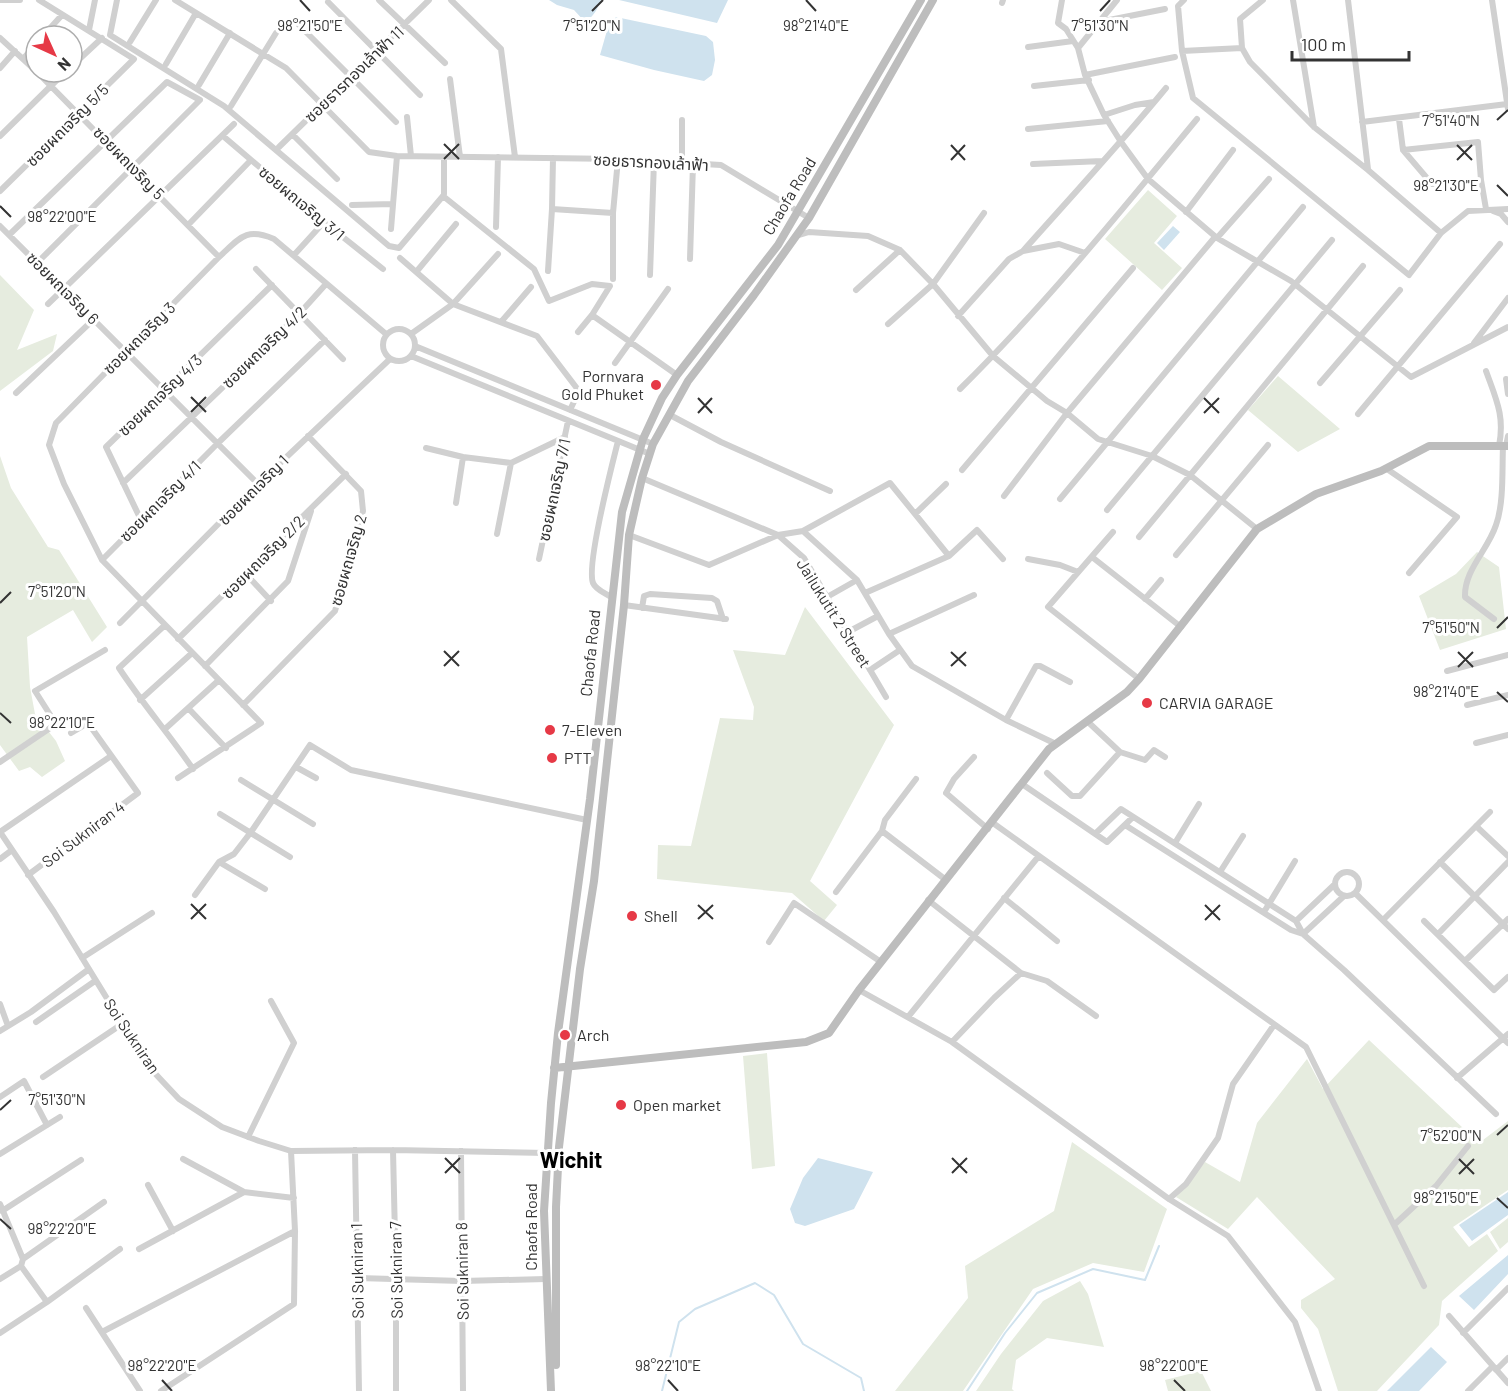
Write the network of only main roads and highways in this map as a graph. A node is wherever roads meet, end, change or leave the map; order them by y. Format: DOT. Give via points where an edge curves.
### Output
graph roads {
  1 [pos="921,0"];
  2 [pos="933,0"];
  3 [pos="1504,446"];
  4 [pos="568,1066"];
  5 [pos="554,1068"];
  6 [pos="551,1391"];
  7 [pos="556,1391"];
  1 -- 5 [label="main road, Chaofa Road" via="778,245 677,375 643,439 622,512"];
  2 -- 4 [label="main road, Chaofa Road" via="809,218 688,381 653,444 629,535 594,881"];
  3 -- 4 [label="main road" via="1429,446 1387,469 1317,494 1257,529 1127,692 1056,744 928,900 829,1033 806,1042"];
  4 -- 5 [label="main road"];
  4 -- 7 [label="main road, Chaofa Road" via="556,1208"];
  5 -- 6 [label="main road, Chaofa Road" via="544,1211"];
}
